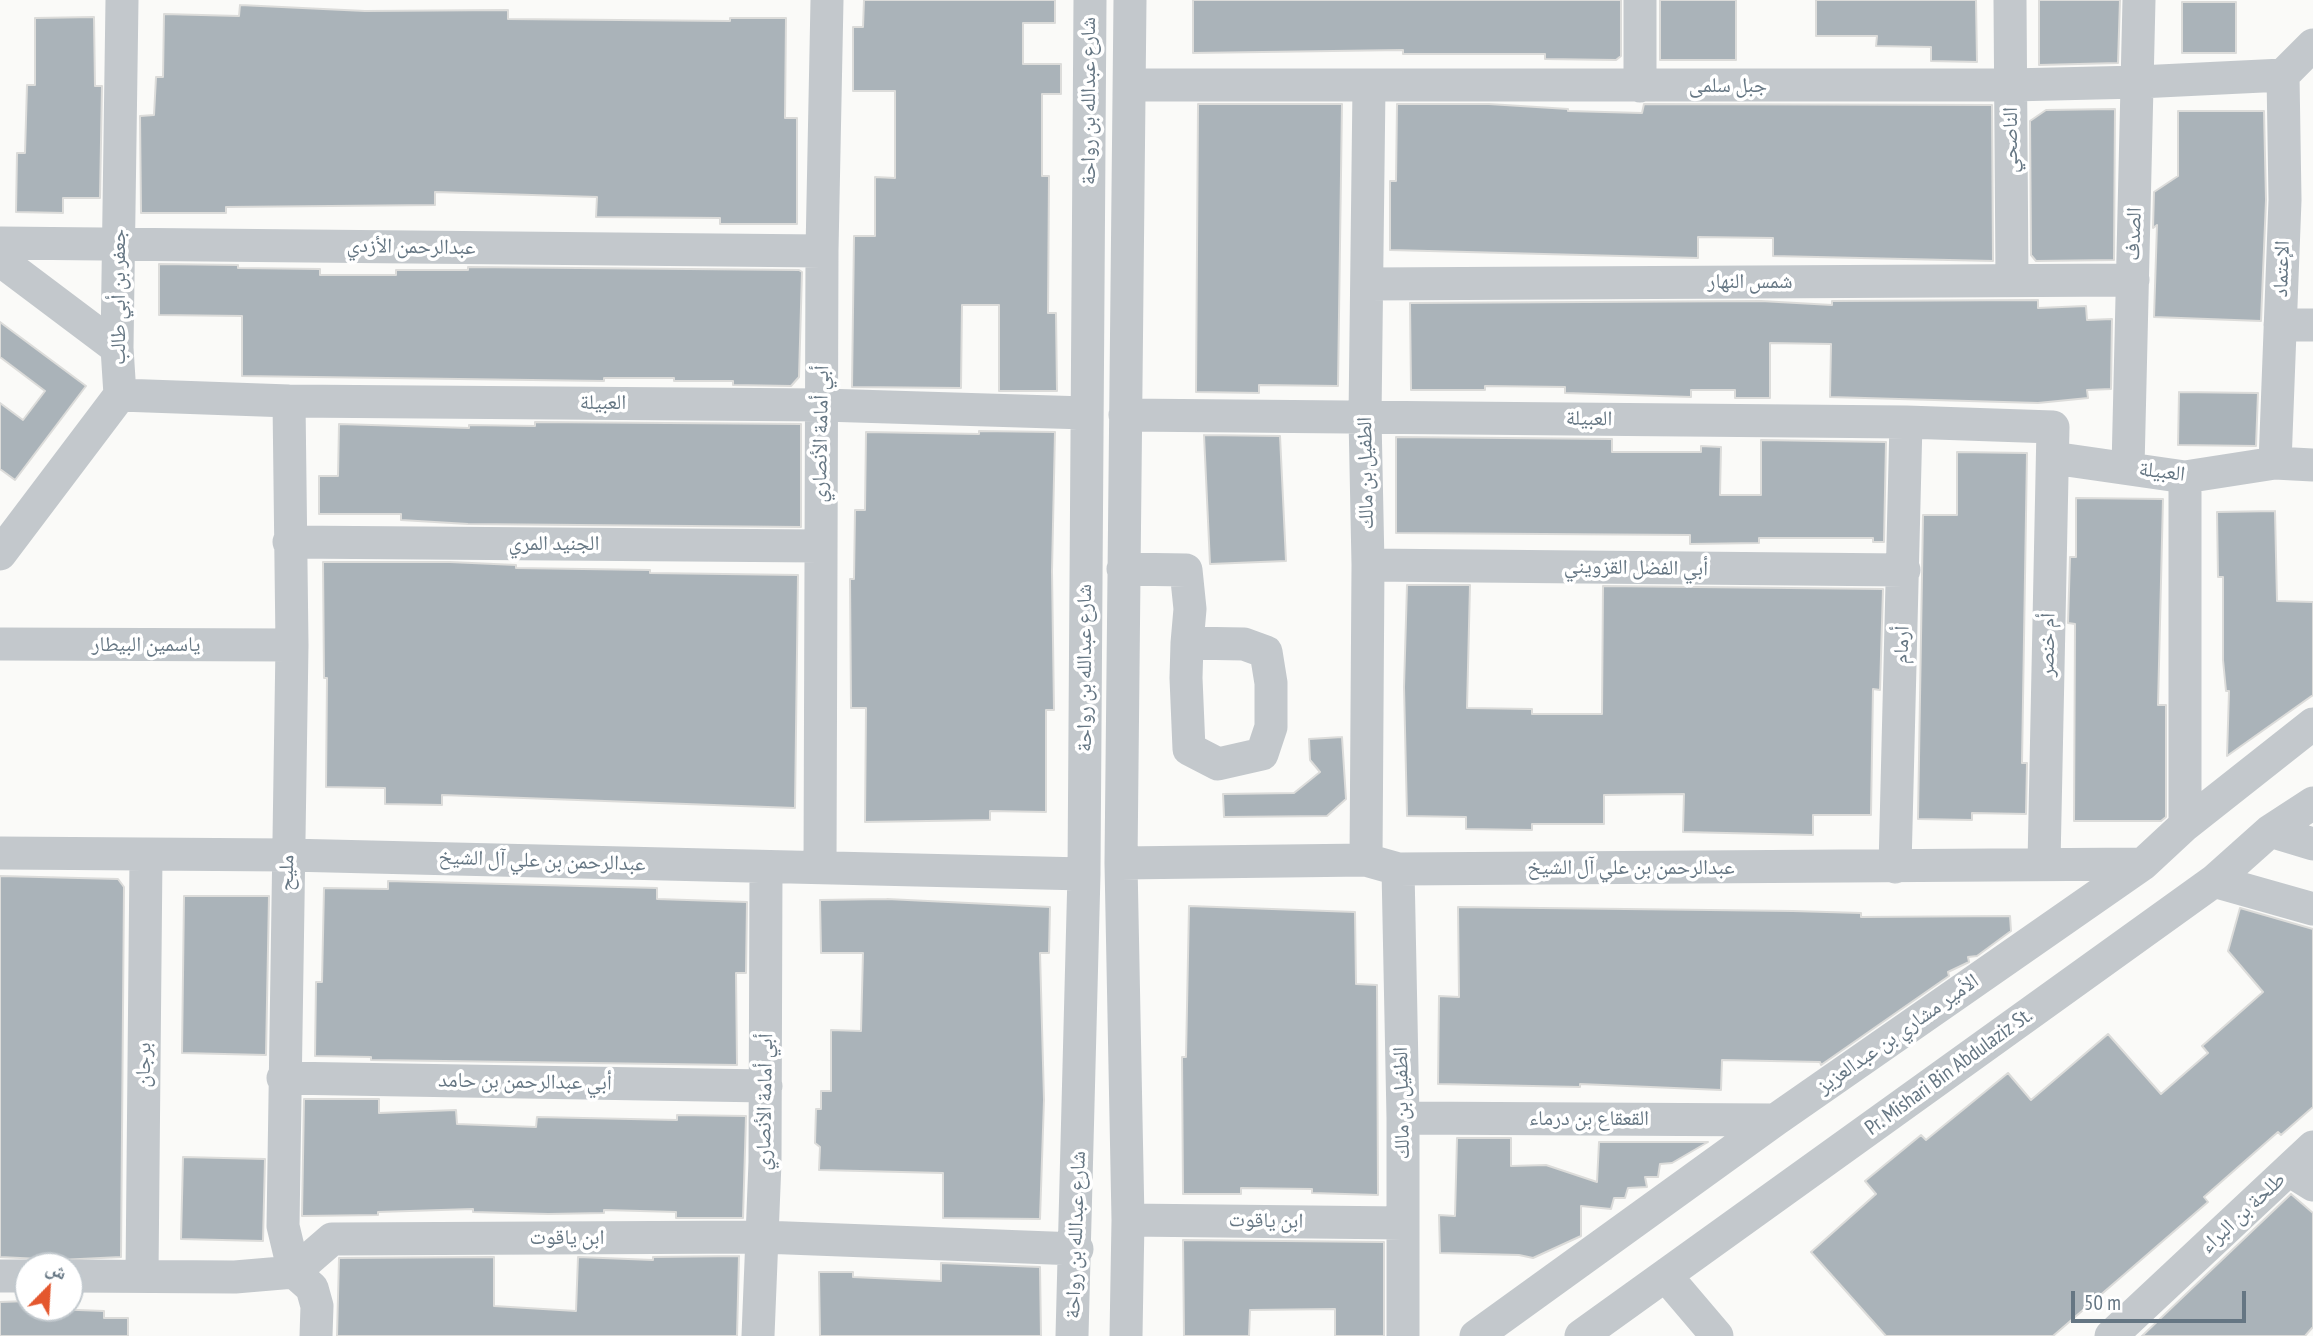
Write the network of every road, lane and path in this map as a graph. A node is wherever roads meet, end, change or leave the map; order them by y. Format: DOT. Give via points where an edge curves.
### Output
graph roads {
  1 [pos="122,0"];
  2 [pos="827,0"];
  3 [pos="1090,0"];
  4 [pos="1130,0"];
  5 [pos="1640,0"];
  6 [pos="2010,0"];
  7 [pos="2138,0"];
  8 [pos="2313,45"];
  9 [pos="2283,75"];
  10 [pos="2139,82"];
  11 [pos="1130,85"];
  12 [pos="2011,85"];
  13 [pos="1369,86"];
  14 [pos="1640,86"];
  15 [pos="0,243"];
  16 [pos="118,245"];
  17 [pos="822,251"];
  18 [pos="0,260"];
  19 [pos="2012,280"];
  20 [pos="2133,280"];
  21 [pos="1368,284"];
  22 [pos="2280,325"];
  23 [pos="2313,325"];
  24 [pos="117,348"];
  25 [pos="120,394"];
  26 [pos="289,401"];
  27 [pos="823,405"];
  28 [pos="1086,413"];
  29 [pos="1125,415"];
  30 [pos="1365,417"];
  31 [pos="1906,422"];
  32 [pos="2053,442"];
  33 [pos="2275,463"];
  34 [pos="2313,465"];
  35 [pos="2128,468"];
  36 [pos="2185,477"];
  37 [pos="289,542"];
  38 [pos="819,546"];
  39 [pos="0,554"];
  40 [pos="1368,565"];
  41 [pos="1123,569"];
  42 [pos="1904,570"];
  43 [pos="1187,643"];
  44 [pos="0,644"];
  45 [pos="292,645"];
  46 [pos="2313,724"];
  47 [pos="2313,803"];
  48 [pos="2185,825"];
  49 [pos="2270,831"];
  50 [pos="2313,844"];
  51 [pos="0,853"];
  52 [pos="146,855"];
  53 [pos="288,855"];
  54 [pos="1366,860"];
  55 [pos="1121,863"];
  56 [pos="2043,863"];
  57 [pos="2143,864"];
  58 [pos="766,867"];
  59 [pos="820,867"];
  60 [pos="1895,867"];
  61 [pos="1398,869"];
  62 [pos="1084,874"];
  63 [pos="2214,881"];
  64 [pos="2313,908"];
  65 [pos="283,1078"];
  66 [pos="766,1086"];
  67 [pos="1404,1118"];
  68 [pos="1775,1120"];
  69 [pos="2313,1147"];
  70 [pos="2301,1177"];
  71 [pos="1128,1220"];
  72 [pos="1403,1223"];
  73 [pos="762,1237"];
  74 [pos="1077,1248"];
  75 [pos="294,1272"];
  76 [pos="142,1275"];
  77 [pos="84,1276"];
  78 [pos="1666,1276"];
  79 [pos="316,1336"];
  80 [pos="758,1336"];
  81 [pos="1073,1336"];
  82 [pos="1126,1336"];
  83 [pos="1403,1336"];
  84 [pos="1476,1336"];
  85 [pos="1581,1336"];
  86 [pos="1717,1336"];
  87 [pos="2111,1336"];
  1 -- 16 [label="street, جعفر بن أبي طالب"];
  2 -- 17 [label="street, أبي أمامة الأنصاري"];
  3 -- 28 [label="street, شارع عبدالله بن رواحة"];
  4 -- 11 [label="street, شارع عبدالله بن رواحة"];
  5 -- 14 [label="street"];
  6 -- 12 [label="street, الناصحي"];
  7 -- 10 [label="street, الصدف"];
  8 -- 9 [label="street"];
  9 -- 10 [label="street, جبل سلمى"];
  9 -- 22 [label="street, الإعتماد"];
  10 -- 12 [label="street, جبل سلمى"];
  10 -- 20 [label="street, الصدف"];
  11 -- 13 [label="street, جبل سلمى"];
  11 -- 29 [label="street, شارع عبدالله بن رواحة"];
  12 -- 14 [label="street, جبل سلمى"];
  12 -- 19 [label="street, الناصحي"];
  13 -- 14 [label="street, جبل سلمى"];
  13 -- 21 [label="street, الطفيل بن مالك"];
  15 -- 16 [label="street, عبدالرحمن الأزدي"];
  16 -- 17 [label="street, عبدالرحمن الأزدي"];
  16 -- 24 [label="street, جعفر بن أبي طالب"];
  17 -- 27 [label="street, أبي أمامة الأنصاري"];
  18 -- 24 [label="street"];
  19 -- 20 [label="street, شمس النهار"];
  19 -- 21 [label="street, شمس النهار"];
  20 -- 35 [label="street, الصدف"];
  21 -- 30 [label="street, الطفيل بن مالك"];
  22 -- 23 [label="street"];
  22 -- 33 [label="street, الإعتماد"];
  24 -- 25 [label="street, جعفر بن أبي طالب"];
  25 -- 26 [label="street, العبيلة"];
  25 -- 39 [label="street, جعفر بن أبي طالب"];
  26 -- 27 [label="street, العبيلة"];
  26 -- 37 [label="street, مليح"];
  27 -- 28 [label="street, العبيلة"];
  27 -- 38 [label="street, أبي أمامة الأنصاري"];
  28 -- 62 [label="street, شارع عبدالله بن رواحة"];
  29 -- 30 [label="street, العبيلة"];
  29 -- 41 [label="street, شارع عبدالله بن رواحة"];
  30 -- 31 [label="street, العبيلة"];
  30 -- 40 [label="street, الطفيل بن مالك"];
  31 -- 32 [label="street, العبيلة"];
  31 -- 42 [label="street, أرمام"];
  32 -- 35 [label="street, العبيلة"];
  32 -- 56 [label="street, أم خنصر"];
  33 -- 34 [label="street, العبيلة"];
  33 -- 36 [label="street, العبيلة"];
  35 -- 36 [label="street, العبيلة"];
  36 -- 48 [label="street"];
  37 -- 38 [label="street, الجنيد المري"];
  37 -- 45 [label="street, مليح"];
  38 -- 59 [label="street, أبي أمامة الأنصاري"];
  40 -- 42 [label="street, أبي الفضل القزويني"];
  40 -- 54 [label="street, الطفيل بن مالك"];
  41 -- 43 [label="street" via="1186,570"];
  41 -- 55 [label="street, شارع عبدالله بن رواحة"];
  42 -- 60 [label="street, أرمام"];
  44 -- 45 [label="street, ياسمين البيطار"];
  45 -- 53 [label="street, مليح"];
  46 -- 48 [label="street, الأمير مشاري بن عبدالعزيز"];
  47 -- 49 [label="street, Pr. Mishari Bin Abdulaziz St."];
  48 -- 57 [label="street, الأمير مشاري بن عبدالعزيز"];
  49 -- 50 [label="street"];
  49 -- 63 [label="street, Pr. Mishari Bin Abdulaziz St."];
  51 -- 52 [label="street, عبدالرحمن بن علي آل الشيخ"];
  52 -- 53 [label="street, عبدالرحمن بن علي آل الشيخ"];
  52 -- 76 [label="street, برجان"];
  53 -- 58 [label="street, عبدالرحمن بن علي آل الشيخ"];
  53 -- 65 [label="street, مليح"];
  54 -- 55 [label="street, عبدالرحمن بن علي آل الشيخ"];
  54 -- 61 [label="street, عبدالرحمن بن علي آل الشيخ"];
  55 -- 71 [label="street, شارع عبدالله بن رواحة"];
  56 -- 57 [label="street, عبدالرحمن بن علي آل الشيخ"];
  56 -- 60 [label="street, عبدالرحمن بن علي آل الشيخ"];
  57 -- 68 [label="street, الأمير مشاري بن عبدالعزيز"];
  58 -- 59 [label="street, عبدالرحمن بن علي آل الشيخ"];
  58 -- 66 [label="street, أبي أمامة الأنصاري"];
  59 -- 62 [label="street, عبدالرحمن بن علي آل الشيخ"];
  60 -- 61 [label="street, عبدالرحمن بن علي آل الشيخ"];
  61 -- 67 [label="street, الطفيل بن مالك"];
  62 -- 74 [label="street, شارع عبدالله بن رواحة"];
  63 -- 64 [label="street"];
  63 -- 78 [label="street, Pr. Mishari Bin Abdulaziz St."];
  65 -- 66 [label="street, أبي عبدالرحمن بن حامد"];
  65 -- 75 [label="street, مليح" via="283,1226"];
  66 -- 73 [label="street, أبي أمامة الأنصاري"];
  67 -- 68 [label="street, القعقاع بن درماء"];
  67 -- 72 [label="street, الطفيل بن مالك"];
  68 -- 84 [label="street, الأمير مشاري بن عبدالعزيز"];
  69 -- 70 [label="street, طلحة بن البراء"];
  70 -- 87 [label="street, طلحة بن البراء"];
  71 -- 72 [label="street, ابن ياقوت"];
  71 -- 82 [label="street, شارع عبدالله بن رواحة"];
  72 -- 83 [label="street, الطفيل بن مالك"];
  73 -- 74 [label="street, ابن ياقوت"];
  73 -- 75 [label="street, ابن ياقوت" via="332,1239"];
  73 -- 80 [label="street, أبي أمامة الأنصاري"];
  74 -- 81 [label="street, شارع عبدالله بن رواحة"];
  75 -- 76 [label="street" via="235,1277"];
  75 -- 79 [label="street, مليح" via="312,1288"];
  76 -- 77 [label="street"];
  78 -- 85 [label="street, Pr. Mishari Bin Abdulaziz St."];
  78 -- 86 [label="street"];
}
